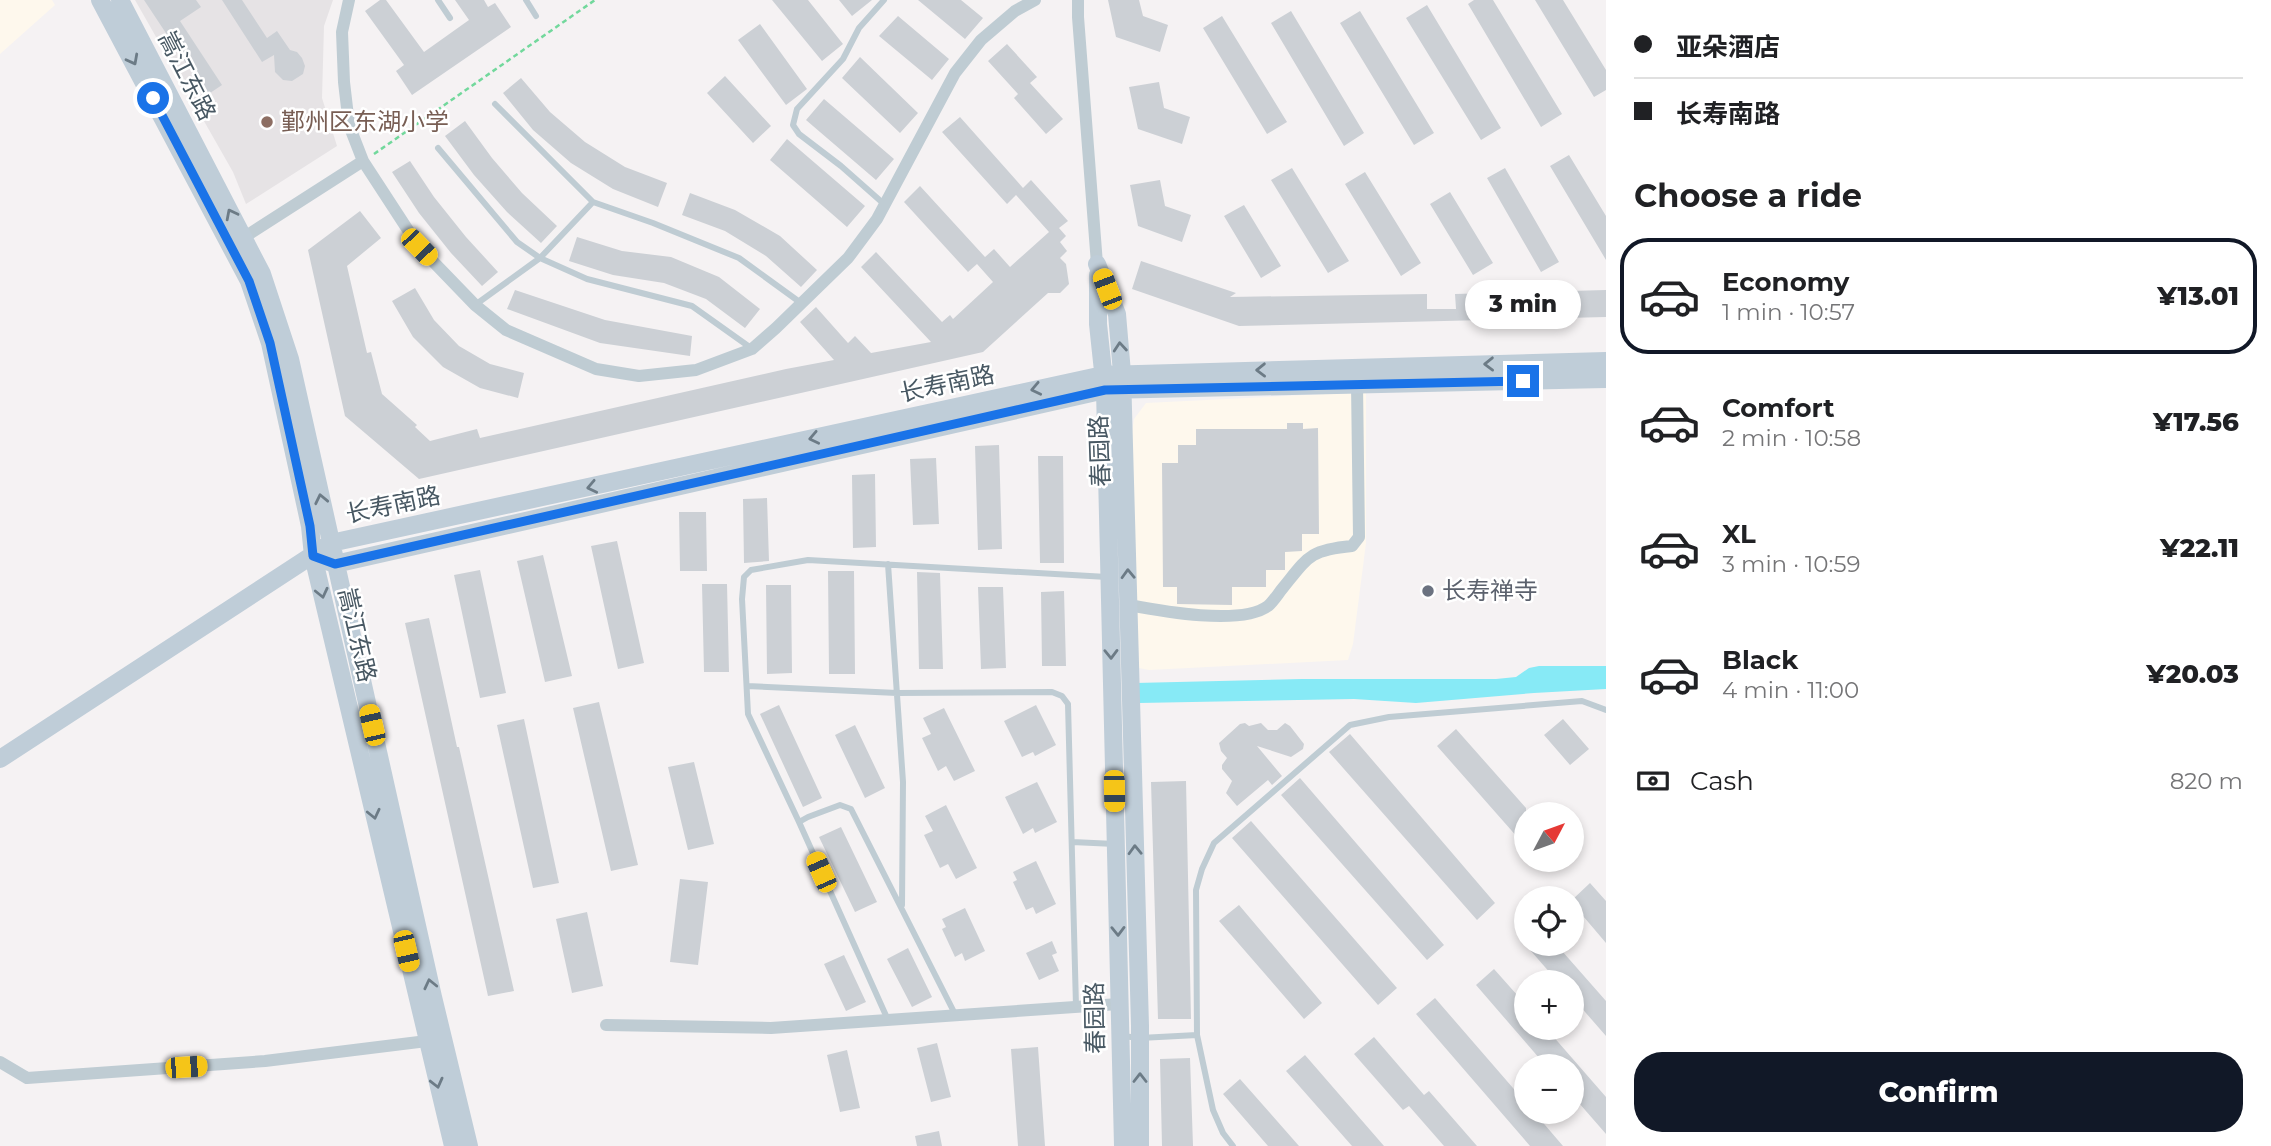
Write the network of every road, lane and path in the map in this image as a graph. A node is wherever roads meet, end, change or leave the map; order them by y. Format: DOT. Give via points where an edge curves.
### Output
graph roads {
  1 [pos="100,0"];
  2 [pos="120,0"];
  3 [pos="349,0"];
  4 [pos="438,0"];
  5 [pos="526,0"];
  6 [pos="595,0"];
  7 [pos="884,0"];
  8 [pos="1035,0"];
  9 [pos="1078,0"];
  10 [pos="536,16"];
  11 [pos="450,18"];
  12 [pos="495,103"];
  13 [pos="438,149"];
  14 [pos="363,162"];
  15 [pos="593,202"];
  16 [pos="885,205"];
  17 [pos="243,238"];
  18 [pos="540,257"];
  19 [pos="1097,264"];
  20 [pos="801,303"];
  21 [pos="475,305"];
  22 [pos="752,349"];
  23 [pos="1606,361"];
  24 [pos="1606,379"];
  25 [pos="1113,382"];
  26 [pos="1357,384"];
  27 [pos="331,543"];
  28 [pos="313,556"];
  29 [pos="335,564"];
  30 [pos="888,564"];
  31 [pos="1109,577"];
  32 [pos="1129,605"];
  33 [pos="747,686"];
  34 [pos="897,693"];
  35 [pos="1606,710"];
  36 [pos="0,759"];
  37 [pos="799,822"];
  38 [pos="1072,842"];
  39 [pos="1115,844"];
  40 [pos="902,908"];
  41 [pos="1119,1004"];
  42 [pos="1076,1007"];
  43 [pos="956,1016"];
  44 [pos="888,1020"];
  45 [pos="606,1024"];
  46 [pos="1197,1035"];
  47 [pos="1120,1036"];
  48 [pos="1140,1038"];
  49 [pos="435,1040"];
  50 [pos="0,1062"];
  51 [pos="453,1146"];
  52 [pos="469,1146"];
  53 [pos="1123,1146"];
  54 [pos="1140,1146"];
  55 [pos="1233,1146"];
  1 -- 28 [label="main road, 嵩江东路, one-way" via="249,281 270,343"];
  17 -- 2 [label="main road, 嵩江东路, one-way"];
  3 -- 14 [label="street" via="342,32 344,82 349,125"];
  4 -- 11 [label="lane"];
  5 -- 10 [label="lane"];
  6 -- 14 [label="path"];
  7 -- 16 [label="lane" via="859,28 843,59 797,109 793,125"];
  8 -- 16 [label="street" via="981,40 956,74"];
  9 -- 19 [label="street"];
  12 -- 15 [label="lane"];
  13 -- 18 [label="lane" via="517,242"];
  14 -- 17 [label="street"];
  14 -- 21 [label="street" via="419,247"];
  15 -- 18 [label="lane"];
  15 -- 20 [label="lane" via="739,258"];
  16 -- 20 [label="street" via="848,258"];
  27 -- 17 [label="main road, 嵩江东路, one-way" via="290,359 262,274"];
  18 -- 21 [label="lane"];
  18 -- 22 [label="lane" via="587,279 692,306"];
  19 -- 25 [label="main road, 春园路" via="1098,324"];
  25 -- 19 [label="main road, 春园路, one-way" via="1117,314"];
  20 -- 22 [label="street"];
  21 -- 22 [label="street" via="506,330 596,369 618,373 639,376 696,370"];
  23 -- 25 [label="main road, 长寿南路, one-way"];
  24 -- 26 [label="main road, 长寿南路"];
  25 -- 26 [label="main road, 长寿南路"];
  25 -- 27 [label="main road, 长寿南路, one-way"];
  25 -- 29 [label="main road, 长寿南路"];
  25 -- 31 [label="main road, 春园路"];
  32 -- 25 [label="main road, 春园路, one-way"];
  26 -- 32 [label="street" via="1359,537 1352,546 1326,549 1307,558 1268,607 1234,617"];
  27 -- 28 [label="main road, 长寿南路"];
  27 -- 29 [label="main road, 嵩江东路"];
  28 -- 29 [label="main road"];
  28 -- 36 [label="main road, 长寿南路"];
  28 -- 49 [label="main road, 嵩江东路, one-way"];
  49 -- 29 [label="main road, 嵩江东路, one-way"];
  30 -- 31 [label="lane"];
  30 -- 33 [label="lane" via="808,559 751,570 744,577 742,599"];
  30 -- 34 [label="lane"];
  31 -- 39 [label="main road, 春园路, one-way"];
  48 -- 32 [label="main road, 春园路, one-way"];
  33 -- 34 [label="lane"];
  33 -- 37 [label="lane" via="748,714"];
  34 -- 38 [label="lane" via="1052,692 1062,696 1068,704"];
  34 -- 40 [label="lane" via="903,782"];
  35 -- 46 [label="lane" via="1583,701 1389,717 1350,725 1214,843 1196,890"];
  37 -- 40 [label="lane" via="840,805 851,809"];
  37 -- 44 [label="lane"];
  38 -- 39 [label="lane"];
  38 -- 42 [label="lane"];
  39 -- 41 [label="main road, 春园路, one-way"];
  40 -- 43 [label="lane"];
  41 -- 42 [label="street"];
  41 -- 47 [label="main road, 春园路"];
  42 -- 43 [label="street"];
  43 -- 44 [label="street"];
  44 -- 45 [label="street" via="771,1028"];
  46 -- 48 [label="lane"];
  46 -- 55 [label="lane" via="1213,1110"];
  47 -- 48 [label="lane"];
  47 -- 53 [label="main road, 春园路"];
  54 -- 48 [label="main road, 春园路, one-way"];
  49 -- 50 [label="street" via="265,1062 27,1078"];
  49 -- 51 [label="main road, 嵩江东路, one-way"];
  49 -- 52 [label="main road, 嵩江东路"];
}
